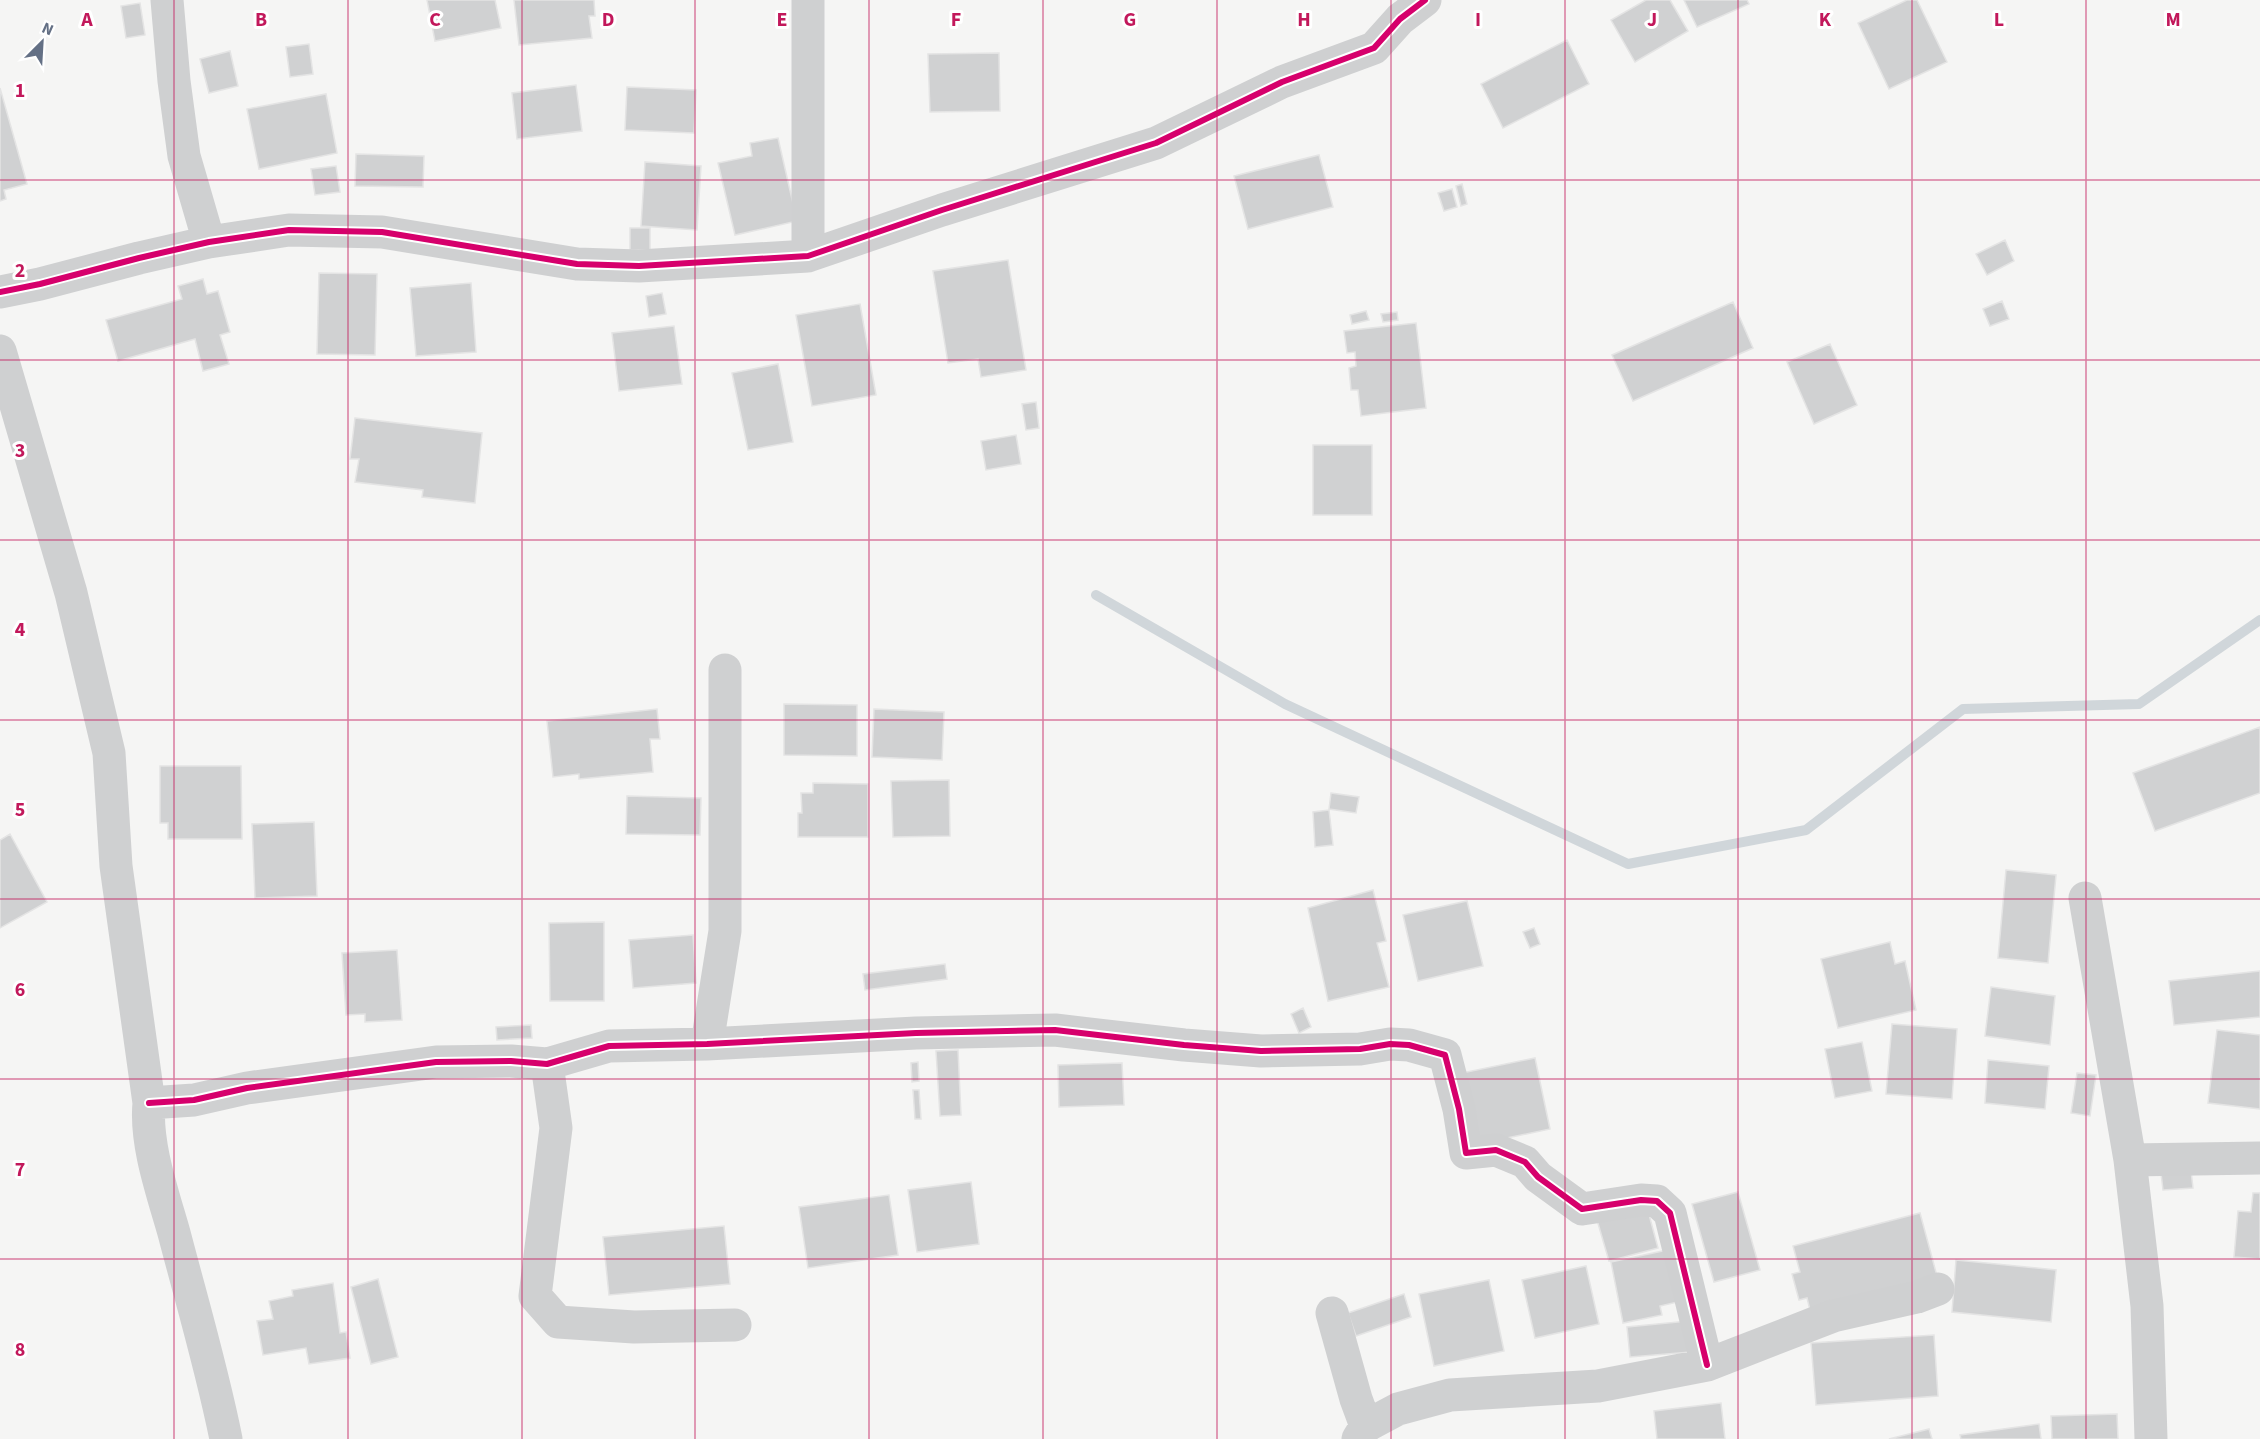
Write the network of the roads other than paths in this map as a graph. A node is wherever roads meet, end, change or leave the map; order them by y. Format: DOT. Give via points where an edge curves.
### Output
graph roads {
  1 [pos="167,0"];
  2 [pos="808,0"];
  3 [pos="1425,0"];
  4 [pos="209,242"];
  5 [pos="808,256"];
  6 [pos="0,292"];
  7 [pos="0,351"];
  8 [pos="726,670"];
  9 [pos="2085,898"];
  10 [pos="707,1044"];
  11 [pos="547,1064"];
  12 [pos="149,1103"];
  13 [pos="2260,1158"];
  14 [pos="2130,1160"];
  15 [pos="1938,1289"];
  16 [pos="1332,1313"];
  17 [pos="735,1325"];
  18 [pos="1707,1365"];
  19 [pos="1362,1432"];
  20 [pos="225,1439"];
  21 [pos="2151,1439"];
  1 -- 4 [label="street" via="184,156"];
  2 -- 5 [label="street"];
  3 -- 5 [label="street" via="1374,48 1282,82 1156,142"];
  4 -- 5 [label="street" via="290,230 359,231 577,264 639,266"];
  4 -- 6 [label="street"];
  7 -- 12 [label="street" via="71,593 109,753 116,866"];
  8 -- 10 [label="street" via="725,931"];
  9 -- 14 [label="street"];
  10 -- 11 [label="street" via="609,1046"];
  10 -- 18 [label="street" via="1055,1030 1261,1052 1360,1049 1390,1044 1445,1055 1466,1153 1496,1150 1525,1162 1538,1178 1582,1209 1641,1200 1657,1201 1670,1213"];
  11 -- 12 [label="street" via="436,1062 246,1088 194,1100"];
  11 -- 17 [label="street" via="556,1128 535,1296 558,1322 634,1327"];
  12 -- 20 [label="street" via="148,1119 158,1174 215,1386"];
  13 -- 14 [label="street"];
  14 -- 21 [label="street" via="2147,1306"];
  15 -- 18 [label="street" via="1833,1316"];
  16 -- 19 [label="street"];
  18 -- 19 [label="street" via="1598,1386 1450,1395 1398,1409"];
}
